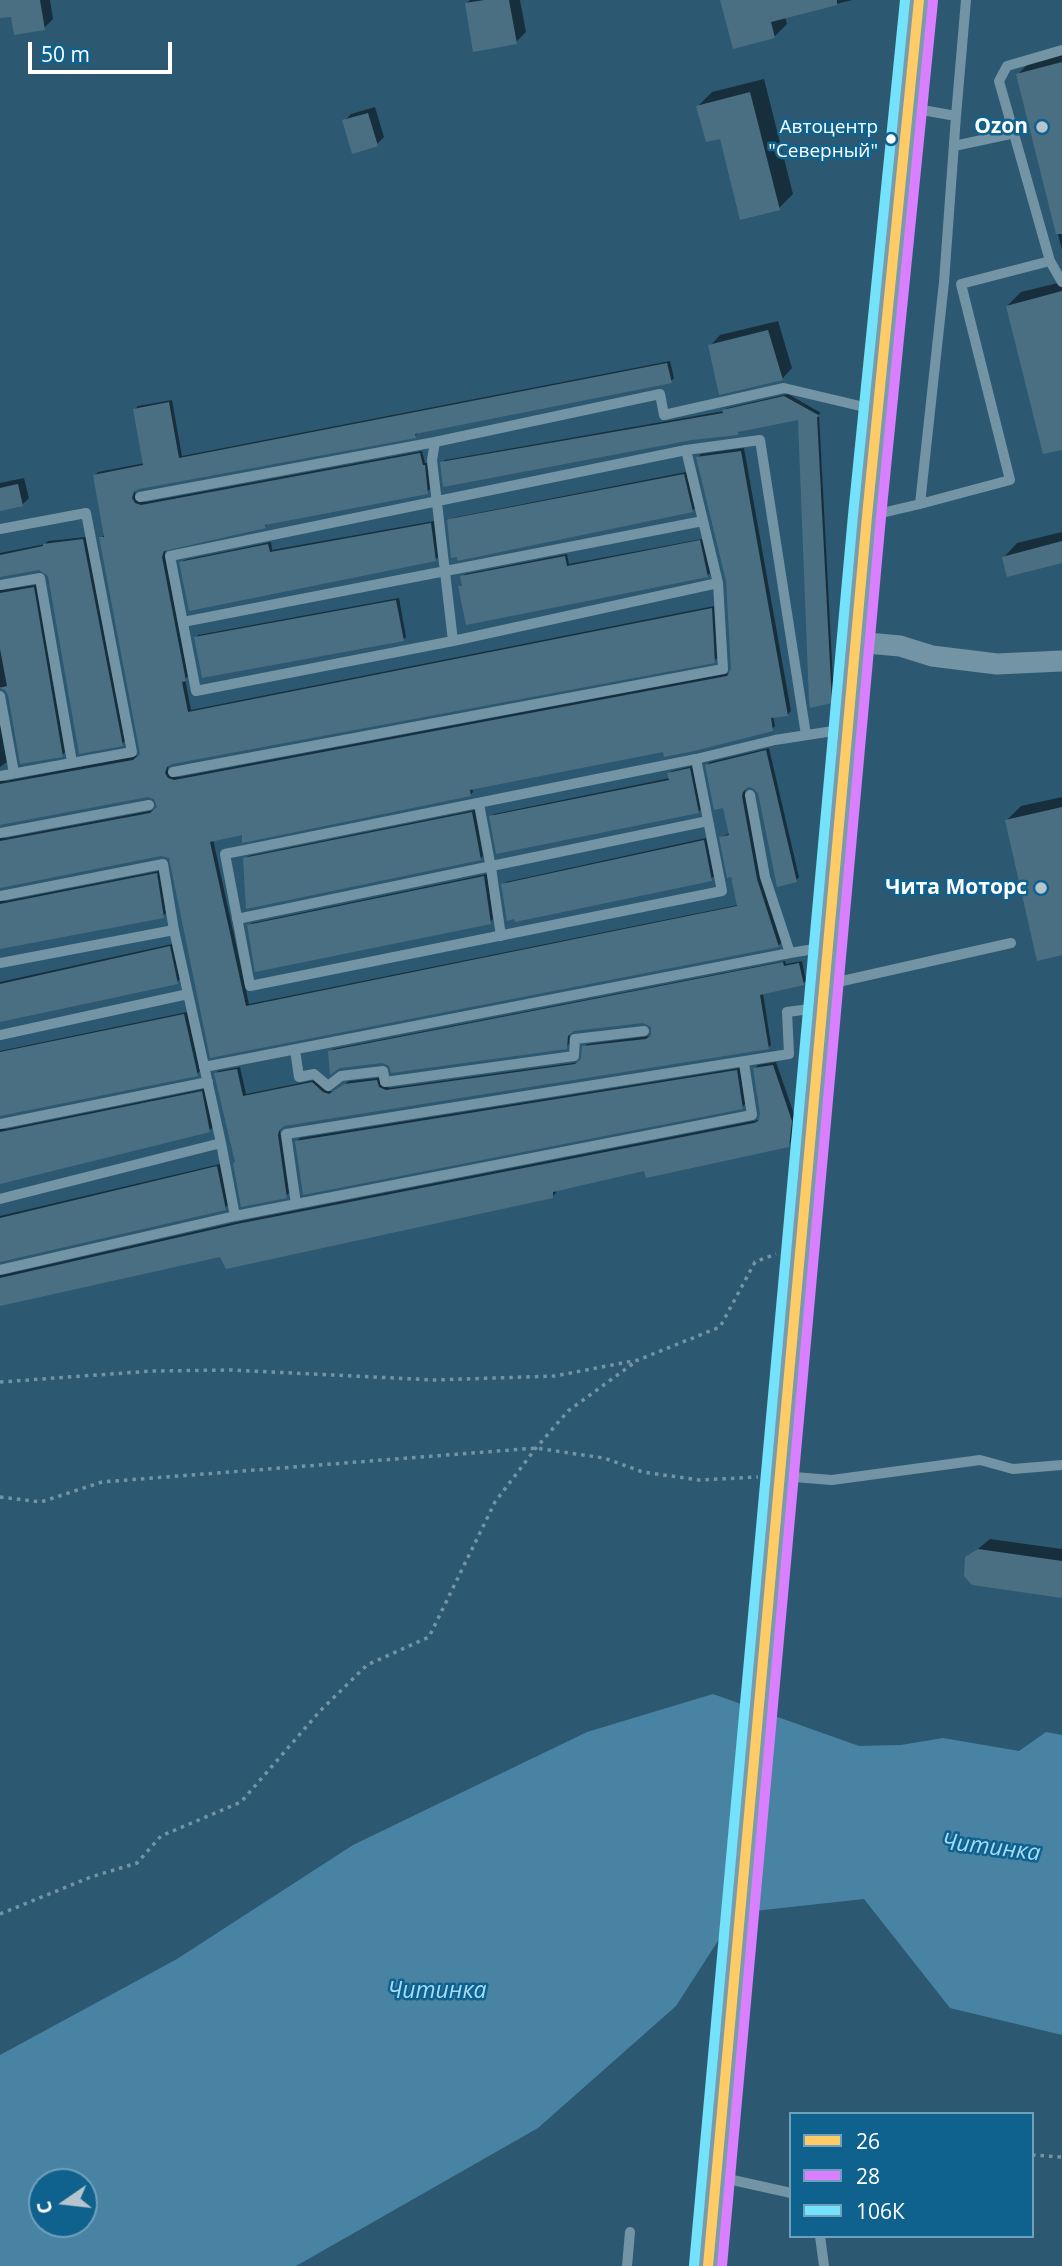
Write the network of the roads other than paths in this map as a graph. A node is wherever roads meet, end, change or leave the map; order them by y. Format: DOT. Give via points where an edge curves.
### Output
graph roads {
  1 [pos="919,0"];
  2 [pos="966,0"];
  3 [pos="1062,50"];
  4 [pos="908,108"];
  5 [pos="956,116"];
  6 [pos="1015,133"];
  7 [pos="954,146"];
  8 [pos="1049,261"];
  9 [pos="944,282"];
  10 [pos="1062,282"];
  11 [pos="961,284"];
  12 [pos="877,410"];
  13 [pos="435,442"];
  14 [pos="686,450"];
  15 [pos="140,496"];
  16 [pos="437,500"];
  17 [pos="920,504"];
  18 [pos="867,516"];
  19 [pos="704,521"];
  20 [pos="0,528"];
  21 [pos="445,571"];
  22 [pos="718,583"];
  23 [pos="0,585"];
  24 [pos="183,622"];
  25 [pos="453,641"];
  26 [pos="856,642"];
  27 [pos="1062,662"];
  28 [pos="0,696"];
  29 [pos="849,728"];
  30 [pos="806,735"];
  31 [pos="696,759"];
  32 [pos="72,762"];
  33 [pos="173,772"];
  34 [pos="14,773"];
  35 [pos="0,776"];
  36 [pos="750,795"];
  37 [pos="479,804"];
  38 [pos="149,805"];
  39 [pos="708,821"];
  40 [pos="0,834"];
  41 [pos="491,868"];
  42 [pos="0,896"];
  43 [pos="237,919"];
  44 [pos="174,930"];
  45 [pos="501,936"];
  46 [pos="1011,943"];
  47 [pos="829,951"];
  48 [pos="790,953"];
  49 [pos="0,962"];
  50 [pos="188,994"];
  51 [pos="825,996"];
  52 [pos="644,1031"];
  53 [pos="0,1035"];
  54 [pos="295,1049"];
  55 [pos="744,1063"];
  56 [pos="204,1067"];
  57 [pos="208,1082"];
  58 [pos="0,1124"];
  59 [pos="221,1143"];
  60 [pos="0,1199"];
  61 [pos="296,1205"];
  62 [pos="235,1216"];
  63 [pos="0,1270"];
  64 [pos="1062,1465"];
  65 [pos="781,1476"];
  66 [pos="716,2177"];
  67 [pos="789,2193"];
  68 [pos="630,2232"];
  69 [pos="820,2238"];
  70 [pos="627,2266"];
  71 [pos="708,2266"];
  72 [pos="824,2266"];
  1 -- 4 [label="main road"];
  2 -- 5 [label="lane"];
  3 -- 6 [label="lane" via="1007,66 999,81"];
  4 -- 5 [label="lane"];
  4 -- 12 [label="main road"];
  5 -- 7 [label="lane"];
  6 -- 7 [label="lane"];
  6 -- 8 [label="lane"];
  7 -- 9 [label="lane"];
  8 -- 10 [label="lane"];
  8 -- 11 [label="lane"];
  9 -- 11 [label="lane"];
  9 -- 17 [label="lane"];
  11 -- 17 [label="lane" via="1010,480"];
  12 -- 13 [label="lane" via="784,388 664,415 660,394"];
  12 -- 18 [label="main road"];
  13 -- 15 [label="lane"];
  13 -- 16 [label="lane" via="432,460"];
  14 -- 16 [label="lane"];
  14 -- 19 [label="lane"];
  14 -- 30 [label="lane" via="760,440"];
  16 -- 21 [label="lane"];
  16 -- 24 [label="lane" via="170,556"];
  17 -- 18 [label="lane"];
  18 -- 26 [label="main road"];
  19 -- 21 [label="lane"];
  19 -- 22 [label="lane"];
  20 -- 32 [label="lane" via="86,513 132,752"];
  21 -- 24 [label="lane"];
  21 -- 25 [label="lane"];
  22 -- 25 [label="lane"];
  22 -- 33 [label="lane" via="723,668"];
  23 -- 32 [label="lane" via="40,578"];
  24 -- 25 [label="lane" via="196,691"];
  26 -- 27 [label="street" via="997,664"];
  26 -- 29 [label="main road"];
  28 -- 34 [label="lane"];
  29 -- 30 [label="lane"];
  29 -- 47 [label="main road"];
  30 -- 31 [label="lane"];
  31 -- 37 [label="lane"];
  31 -- 39 [label="lane"];
  32 -- 34 [label="lane"];
  34 -- 35 [label="lane"];
  36 -- 48 [label="lane" via="765,877"];
  37 -- 41 [label="lane"];
  37 -- 43 [label="lane" via="225,854"];
  38 -- 40 [label="lane"];
  39 -- 41 [label="lane"];
  39 -- 45 [label="lane" via="722,891"];
  41 -- 43 [label="lane"];
  41 -- 45 [label="lane"];
  42 -- 44 [label="lane" via="163,864"];
  43 -- 45 [label="lane" via="250,986"];
  44 -- 49 [label="lane"];
  44 -- 50 [label="lane"];
  46 -- 51 [label="lane"];
  47 -- 48 [label="lane"];
  47 -- 51 [label="main road"];
  48 -- 54 [label="lane"];
  50 -- 53 [label="lane"];
  50 -- 56 [label="lane"];
  51 -- 55 [label="lane" via="787,1012 789,1054"];
  51 -- 65 [label="main road"];
  52 -- 54 [label="lane" via="575,1039 574,1056 386,1082 383,1070 341,1076 328,1086 314,1074 299,1077"];
  54 -- 56 [label="lane"];
  55 -- 61 [label="lane" via="752,1115"];
  55 -- 61 [label="lane" via="286,1134"];
  56 -- 57 [label="lane"];
  57 -- 58 [label="lane"];
  57 -- 59 [label="lane"];
  59 -- 60 [label="lane"];
  59 -- 62 [label="lane"];
  61 -- 62 [label="lane"];
  62 -- 63 [label="lane"];
  64 -- 65 [label="lane" via="1013,1469 981,1460 832,1480"];
  65 -- 66 [label="main road"];
  66 -- 67 [label="lane"];
  66 -- 71 [label="main road"];
  68 -- 70 [label="lane"];
  69 -- 72 [label="lane"];
}
